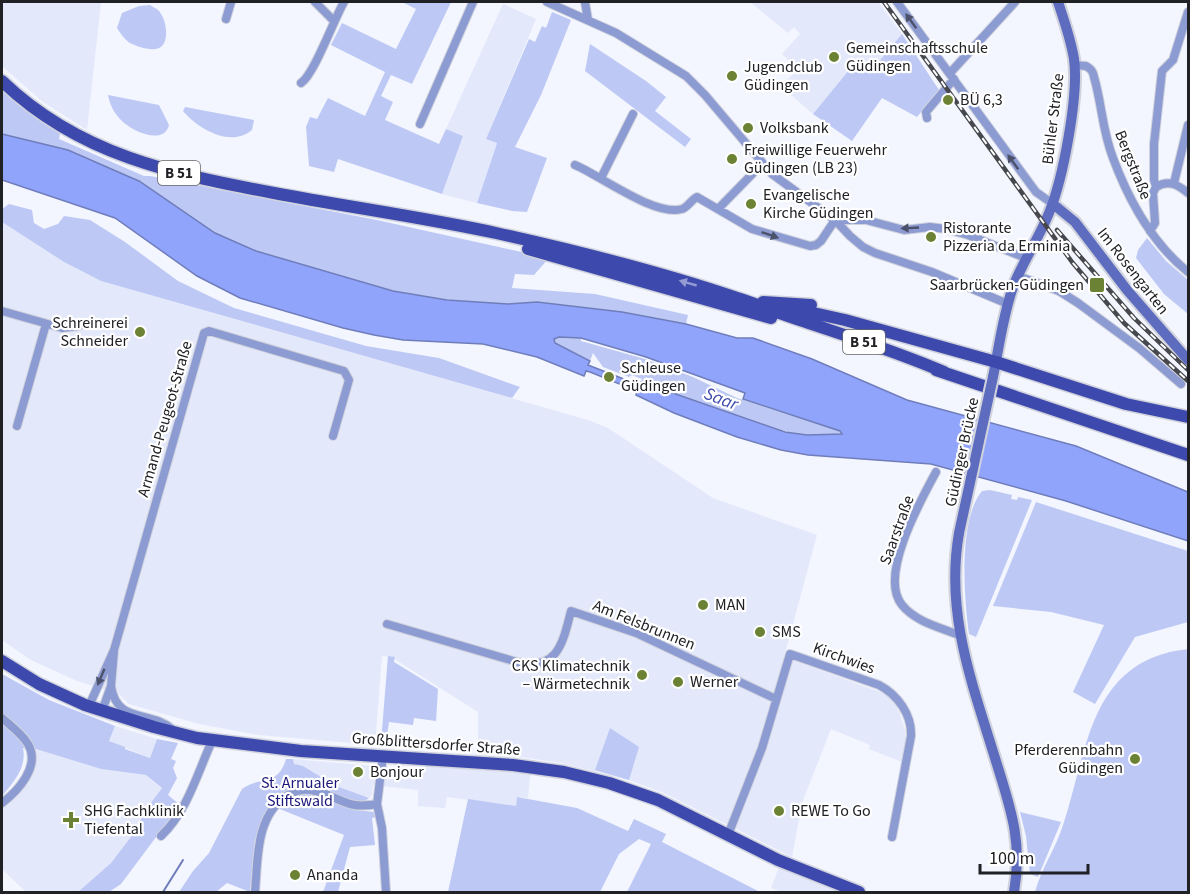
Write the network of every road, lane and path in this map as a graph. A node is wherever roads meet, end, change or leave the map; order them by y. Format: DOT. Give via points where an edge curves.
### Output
graph roads {
  1 [pos="231,2"];
  2 [pos="315,2"];
  3 [pos="344,2"];
  4 [pos="473,2"];
  5 [pos="547,2"];
  6 [pos="585,2"];
  7 [pos="897,2"];
  8 [pos="1015,2"];
  9 [pos="1058,2"];
  10 [pos="1188,12"];
  11 [pos="226,19"];
  12 [pos="333,20"];
  13 [pos="588,20"];
  14 [pos="1074,64"];
  15 [pos="952,76"];
  16 [pos="2,81"];
  17 [pos="301,83"];
  18 [pos="633,114"];
  19 [pos="927,118"];
  20 [pos="420,123"];
  21 [pos="1188,125"];
  22 [pos="762,164"];
  23 [pos="575,165"];
  24 [pos="601,178"];
  25 [pos="1174,183"];
  26 [pos="1156,187"];
  27 [pos="1188,193"];
  28 [pos="1053,204"];
  29 [pos="718,209"];
  30 [pos="377,212"];
  31 [pos="835,220"];
  32 [pos="1149,231"];
  33 [pos="1026,258"];
  34 [pos="1188,272"];
  35 [pos="1018,276"];
  36 [pos="738,298"];
  37 [pos="1008,304"];
  38 [pos="2,311"];
  39 [pos="754,313"];
  40 [pos="784,315"];
  41 [pos="845,320"];
  42 [pos="46,324"];
  43 [pos="79,326"];
  44 [pos="1188,360"];
  45 [pos="996,362"];
  46 [pos="944,372"];
  47 [pos="1181,384"];
  48 [pos="1061,412"];
  49 [pos="1185,414"];
  50 [pos="17,426"];
  51 [pos="333,436"];
  52 [pos="1188,447"];
  53 [pos="1188,455"];
  54 [pos="936,472"];
  55 [pos="387,624"];
  56 [pos="959,635"];
  57 [pos="114,650"];
  58 [pos="2,661"];
  59 [pos="111,686"];
  60 [pos="776,699"];
  61 [pos="89,706"];
  62 [pos="102,711"];
  63 [pos="2,718"];
  64 [pos="176,733"];
  65 [pos="212,741"];
  66 [pos="383,756"];
  67 [pos="2,803"];
  68 [pos="377,804"];
  69 [pos="728,835"];
  70 [pos="161,836"];
  71 [pos="892,837"];
  72 [pos="255,892"];
  73 [pos="386,892"];
  74 [pos="859,892"];
  75 [pos="1014,892"];
  1 -- 11 [label="street"];
  2 -- 12 [label="street"];
  3 -- 12 [label="street"];
  4 -- 20 [label="street"];
  5 -- 13 [label="street"];
  6 -- 13 [label="street"];
  15 -- 7 [label="street, one-way"];
  8 -- 15 [label="street"];
  9 -- 14 [label="main road, Bühler Straße"];
  10 -- 26 [label="street" via="1173,60 1162,71 1154,144"];
  12 -- 17 [label="street" via="311,74"];
  13 -- 22 [label="street" via="635,43 686,76"];
  14 -- 28 [label="main road, Bühler Straße" via="1070,121"];
  14 -- 32 [label="street, Bergstraße" via="1086,66 1094,75 1112,157"];
  15 -- 19 [label="street" via="926,112"];
  28 -- 15 [label="street, one-way" via="1036,192"];
  16 -- 30 [label="main road, B 51" via="76,136 134,160 203,179"];
  18 -- 24 [label="street"];
  21 -- 25 [label="street"];
  22 -- 29 [label="street"];
  22 -- 31 [label="street"];
  23 -- 24 [label="street"];
  24 -- 29 [label="street" via="648,204 680,209 697,197"];
  25 -- 26 [label="street"];
  25 -- 27 [label="street"];
  26 -- 32 [label="street" via="1155,223"];
  28 -- 33 [label="main road, Bühler Straße"];
  28 -- 44 [label="main road, Im Rosengarten" via="1075,222"];
  29 -- 31 [label="street, one-way" via="752,229 810,246 821,241"];
  36 -- 30 [label="main road, B 51, one-way" via="560,247 420,217"];
  30 -- 39 [label="main road, B 51" via="553,255"];
  33 -- 31 [label="street, one-way" via="946,229 904,230 866,220"];
  31 -- 37 [label="street" via="869,250"];
  32 -- 34 [label="street, Bergstraße"];
  33 -- 35 [label="main road, Bühler Straße"];
  35 -- 37 [label="main road, Güdinger Brücke"];
  35 -- 47 [label="street" via="1070,298 1140,348"];
  36 -- 40 [label="main road, B 51"];
  36 -- 41 [label="main road" via="803,304"];
  37 -- 45 [label="main road, Güdinger Brücke"];
  38 -- 42 [label="street"];
  39 -- 40 [label="main road"];
  39 -- 46 [label="main road, B 51"];
  40 -- 41 [label="main road" via="799,311"];
  40 -- 46 [label="main road, B 51"];
  41 -- 45 [label="main road"];
  42 -- 43 [label="street" via="62,328"];
  42 -- 50 [label="street"];
  45 -- 49 [label="main road" via="1126,404"];
  45 -- 56 [label="main road, Güdinger Brücke, bridge" via="959,533 955,585"];
  46 -- 48 [label="main road, B 51"];
  48 -- 52 [label="main road" via="1077,412"];
  48 -- 53 [label="main road, B 51"];
  51 -- 57 [label="street, Armand-Peugeot-Straße" via="349,380 344,371 212,332 204,333"];
  54 -- 56 [label="street, Saarstraße" via="912,520 894,585 898,599 912,615"];
  55 -- 60 [label="street, Am Felsbrunnen" via="533,664 556,653 572,611 636,633"];
  56 -- 75 [label="main road, Güdinger Brücke" via="1015,825 1018,862"];
  57 -- 59 [label="street, Armand-Peugeot-Straße"];
  57 -- 61 [label="street, Armand-Peugeot-Straße, one-way"];
  58 -- 61 [label="main road, Großblittersdorfer Straße" via="39,684"];
  59 -- 62 [label="street, Armand-Peugeot-Straße"];
  59 -- 64 [label="street" via="115,701 126,712 164,722"];
  60 -- 69 [label="street, Kirchwies" via="762,748"];
  60 -- 71 [label="street, Kirchwies" via="790,654 887,689 900,702 909,719 911,736"];
  61 -- 62 [label="main road, Großblittersdorfer Straße"];
  62 -- 64 [label="main road, Großblittersdorfer Straße"];
  63 -- 67 [label="street" via="25,740 32,754 28,773"];
  64 -- 65 [label="main road, Großblittersdorfer Straße"];
  65 -- 66 [label="main road, Großblittersdorfer Straße"];
  65 -- 70 [label="street" via="187,801"];
  66 -- 68 [label="street"];
  66 -- 69 [label="main road, Großblittersdorfer Straße" via="513,765 584,777 658,800"];
  68 -- 72 [label="street" via="351,805 309,789 284,798 274,807 262,833"];
  68 -- 73 [label="street"];
  69 -- 74 [label="main road, Großblittersdorfer Straße" via="790,866"];
}
